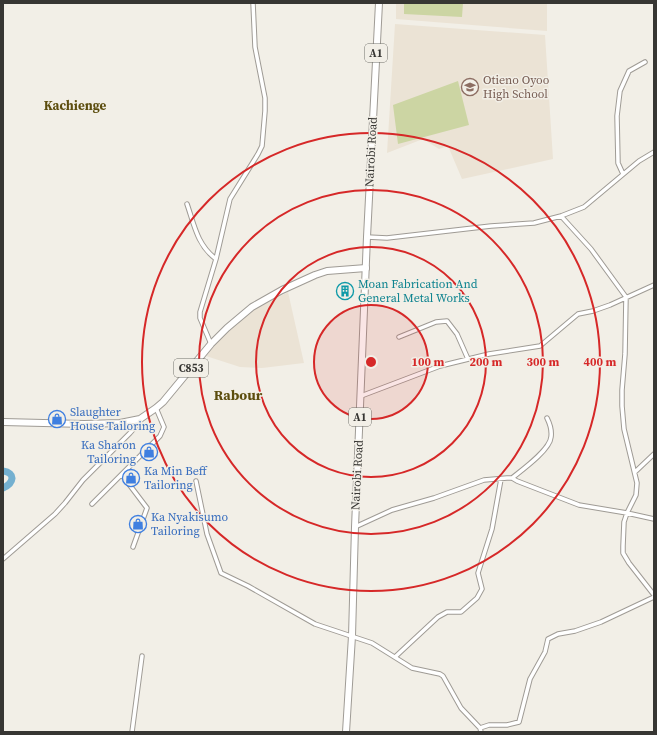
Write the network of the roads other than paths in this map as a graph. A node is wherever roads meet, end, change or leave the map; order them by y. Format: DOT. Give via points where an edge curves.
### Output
graph roads {
  1 [pos="252,3"];
  2 [pos="379,3"];
  3 [pos="645,62"];
  4 [pos="654,152"];
  5 [pos="623,174"];
  6 [pos="187,204"];
  7 [pos="561,216"];
  8 [pos="367,237"];
  9 [pos="216,259"];
  10 [pos="366,268"];
  11 [pos="654,286"];
  12 [pos="626,297"];
  13 [pos="399,337"];
  14 [pos="211,344"];
  15 [pos="468,359"];
  16 [pos="361,396"];
  17 [pos="156,408"];
  18 [pos="547,418"];
  19 [pos="140,419"];
  20 [pos="3,422"];
  21 [pos="654,454"];
  22 [pos="635,472"];
  23 [pos="122,475"];
  24 [pos="512,478"];
  25 [pos="500,479"];
  26 [pos="196,481"];
  27 [pos="92,504"];
  28 [pos="626,512"];
  29 [pos="654,519"];
  30 [pos="355,527"];
  31 [pos="133,547"];
  32 [pos="3,559"];
  33 [pos="654,596"];
  34 [pos="352,636"];
  35 [pos="142,656"];
  36 [pos="395,657"];
  37 [pos="481,730"];
  38 [pos="132,732"];
  39 [pos="346,732"];
  1 -- 9 [label="street" via="255,47 265,98 262,146 230,199"];
  2 -- 8 [label="main road, Nairobi Road / A1"];
  3 -- 5 [label="street" via="629,71 620,91 617,116 618,162"];
  4 -- 5 [label="street"];
  5 -- 7 [label="street" via="584,207"];
  6 -- 9 [label="street" via="199,239 208,253"];
  7 -- 8 [label="street" via="534,223 387,238"];
  7 -- 12 [label="street" via="591,249"];
  8 -- 10 [label="main road, Nairobi Road / A1"];
  9 -- 14 [label="street" via="200,318"];
  10 -- 14 [label="main road, C853" via="328,271 282,290 252,307"];
  10 -- 16 [label="main road, Nairobi Road / A1"];
  11 -- 12 [label="street"];
  12 -- 15 [label="street" via="594,311 578,314 540,346"];
  12 -- 22 [label="street" via="622,406 624,429"];
  13 -- 15 [label="street" via="436,322 447,321 457,334"];
  14 -- 17 [label="main road, C853"];
  15 -- 16 [label="street" via="440,366"];
  16 -- 30 [label="main road, Nairobi Road / A1"];
  17 -- 19 [label="main road, C853"];
  17 -- 23 [label="street" via="164,428 160,436"];
  18 -- 24 [label="street" via="551,438 540,455"];
  19 -- 20 [label="main road, C853" via="120,423 84,424"];
  19 -- 32 [label="street" via="55,514"];
  21 -- 22 [label="street"];
  22 -- 28 [label="street" via="636,495"];
  23 -- 27 [label="street"];
  23 -- 31 [label="street" via="147,508"];
  24 -- 25 [label="street"];
  24 -- 28 [label="street" via="579,505"];
  25 -- 30 [label="street" via="484,480 392,510"];
  25 -- 36 [label="street" via="492,529 478,573 482,590 461,612 447,612 438,617"];
  26 -- 34 [label="street" via="207,534 221,574 248,586 315,624"];
  28 -- 29 [label="street"];
  28 -- 33 [label="street" via="623,553"];
  30 -- 34 [label="main road, Nairobi Road / A1"];
  33 -- 37 [label="street" via="601,622 548,639 545,652 530,679 519,722 489,725"];
  34 -- 36 [label="street" via="372,643"];
  34 -- 39 [label="main road, Nairobi Road / A1"];
  35 -- 38 [label="street"];
  36 -- 37 [label="street" via="412,668 443,676 461,708"];
}
